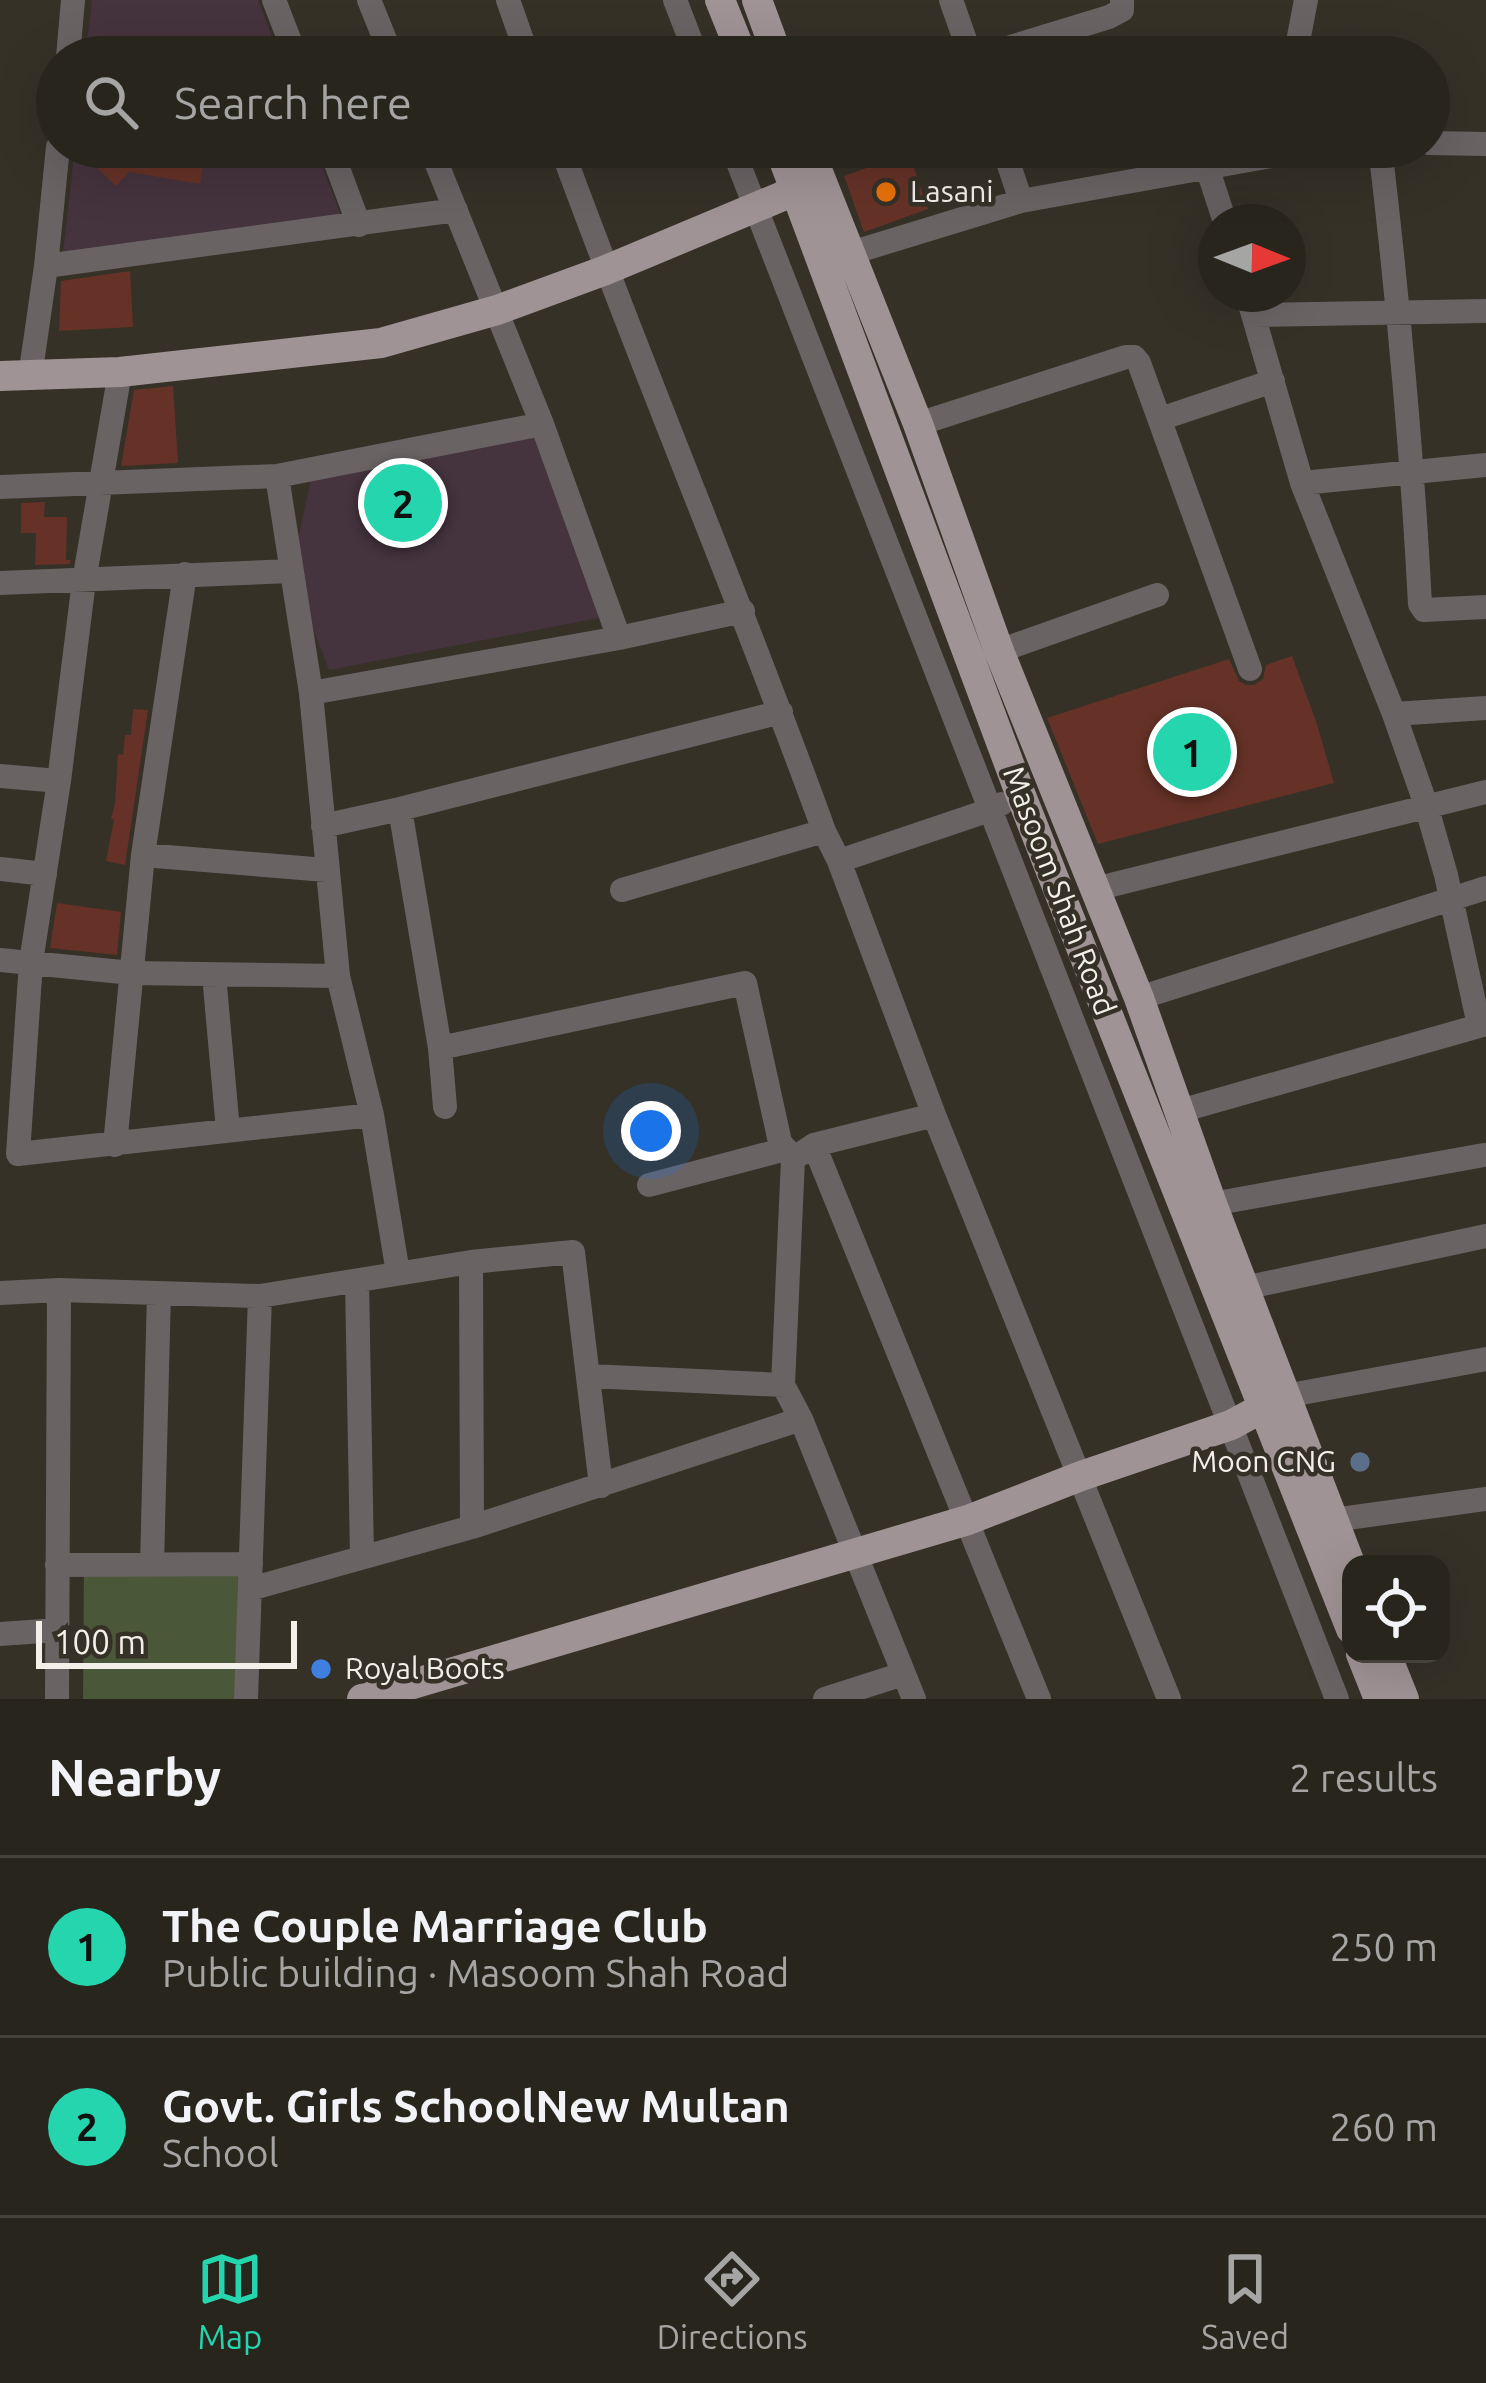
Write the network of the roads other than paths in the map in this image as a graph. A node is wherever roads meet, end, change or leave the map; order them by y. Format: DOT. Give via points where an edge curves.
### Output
graph roads {
  1 [pos="74,0"];
  2 [pos="274,0"];
  3 [pos="369,0"];
  4 [pos="508,0"];
  5 [pos="675,0"];
  6 [pos="720,0"];
  7 [pos="951,0"];
  8 [pos="1121,0"];
  9 [pos="1306,0"];
  10 [pos="70,36"];
  11 [pos="288,36"];
  12 [pos="384,36"];
  13 [pos="521,36"];
  14 [pos="689,36"];
  15 [pos="734,36"];
  16 [pos="966,36"];
  17 [pos="1045,36"];
  18 [pos="1299,36"];
  19 [pos="1450,143"];
  20 [pos="1486,144"];
  21 [pos="56,168"];
  22 [pos="338,168"];
  23 [pos="439,168"];
  24 [pos="569,168"];
  25 [pos="740,168"];
  26 [pos="787,168"];
  27 [pos="817,168"];
  28 [pos="1010,168"];
  29 [pos="1202,168"];
  30 [pos="1208,168"];
  31 [pos="1383,168"];
  32 [pos="796,190"];
  33 [pos="1021,201"];
  34 [pos="1219,204"];
  35 [pos="755,207"];
  36 [pos="456,210"];
  37 [pos="359,225"];
  38 [pos="851,253"];
  39 [pos="46,266"];
  40 [pos="606,271"];
  41 [pos="1306,308"];
  42 [pos="497,310"];
  43 [pos="1486,311"];
  44 [pos="1253,312"];
  45 [pos="1400,312"];
  46 [pos="120,372"];
  47 [pos="15,376"];
  48 [pos="1273,381"];
  49 [pos="913,413"];
  50 [pos="877,414"];
  51 [pos="1160,419"];
  52 [pos="542,424"];
  53 [pos="1486,465"];
  54 [pos="1413,472"];
  55 [pos="277,476"];
  56 [pos="1302,483"];
  57 [pos="101,485"];
  58 [pos="0,487"];
  59 [pos="291,571"];
  60 [pos="184,574"];
  61 [pos="84,581"];
  62 [pos="0,583"];
  63 [pos="1157,595"];
  64 [pos="1486,607"];
  65 [pos="743,611"];
  66 [pos="619,638"];
  67 [pos="999,651"];
  68 [pos="1250,669"];
  69 [pos="310,693"];
  70 [pos="1486,708"];
  71 [pos="781,712"];
  72 [pos="1394,714"];
  73 [pos="0,776"];
  74 [pos="59,781"];
  75 [pos="1486,791"];
  76 [pos="1059,801"];
  77 [pos="1024,804"];
  78 [pos="1426,805"];
  79 [pos="400,809"];
  80 [pos="991,810"];
  81 [pos="323,826"];
  82 [pos="824,831"];
  83 [pos="143,855"];
  84 [pos="839,861"];
  85 [pos="0,869"];
  86 [pos="326,870"];
  87 [pos="45,874"];
  88 [pos="1486,888"];
  89 [pos="622,890"];
  90 [pos="1094,890"];
  91 [pos="1452,899"];
  92 [pos="0,960"];
  93 [pos="31,962"];
  94 [pos="132,973"];
  95 [pos="214,975"];
  96 [pos="338,976"];
  97 [pos="1139,998"];
  98 [pos="1483,1024"];
  99 [pos="440,1048"];
  100 [pos="446,1107"];
  101 [pos="1180,1111"];
  102 [pos="372,1115"];
  103 [pos="934,1115"];
  104 [pos="228,1130"];
  105 [pos="116,1145"];
  106 [pos="798,1151"];
  107 [pos="1484,1155"];
  108 [pos="649,1185"];
  109 [pos="1212,1204"];
  110 [pos="1486,1236"];
  111 [pos="471,1262"];
  112 [pos="398,1273"];
  113 [pos="357,1281"];
  114 [pos="1244,1288"];
  115 [pos="59,1290"];
  116 [pos="0,1293"];
  117 [pos="159,1293"];
  118 [pos="260,1296"];
  119 [pos="1486,1360"];
  120 [pos="589,1376"];
  121 [pos="783,1385"];
  122 [pos="1273,1402"];
  123 [pos="801,1419"];
  124 [pos="1231,1426"];
  125 [pos="1081,1476"];
  126 [pos="602,1486"];
  127 [pos="1486,1499"];
  128 [pos="968,1520"];
  129 [pos="1333,1520"];
  130 [pos="472,1527"];
  131 [pos="856,1555"];
  132 [pos="1347,1555"];
  133 [pos="362,1557"];
  134 [pos="57,1565"];
  135 [pos="152,1565"];
  136 [pos="250,1576"];
  137 [pos="1342,1603"];
  138 [pos="58,1630"];
  139 [pos="0,1634"];
  140 [pos="1365,1663"];
  141 [pos="1390,1663"];
  142 [pos="904,1674"];
  143 [pos="57,1699"];
  144 [pos="246,1699"];
  145 [pos="362,1699"];
  146 [pos="825,1699"];
  147 [pos="914,1699"];
  148 [pos="1039,1699"];
  149 [pos="1169,1699"];
  150 [pos="1337,1699"];
  151 [pos="1379,1699"];
  152 [pos="1404,1699"];
  1 -- 10 [label="street"];
  2 -- 11 [label="street"];
  3 -- 12 [label="street"];
  4 -- 13 [label="street"];
  5 -- 14 [label="street"];
  6 -- 15 [label="main road"];
  7 -- 16 [label="street"];
  8 -- 17 [label="street" via="1122,10 1109,17"];
  9 -- 18 [label="street"];
  19 -- 20 [label="street"];
  21 -- 39 [label="street"];
  22 -- 37 [label="street"];
  23 -- 36 [label="street"];
  24 -- 40 [label="street"];
  25 -- 35 [label="street"];
  26 -- 32 [label="main road, Masoom Shah Road"];
  27 -- 38 [label="main road, Masoom Shah Road"];
  28 -- 33 [label="street"];
  29 -- 33 [label="street"];
  30 -- 34 [label="street"];
  31 -- 45 [label="street"];
  32 -- 35 [label="main road"];
  32 -- 50 [label="main road, Masoom Shah Road"];
  33 -- 38 [label="street"];
  35 -- 40 [label="main road"];
  35 -- 80 [label="street"];
  36 -- 37 [label="street"];
  36 -- 42 [label="street"];
  37 -- 39 [label="street"];
  38 -- 49 [label="main road, Masoom Shah Road"];
  39 -- 47 [label="street"];
  40 -- 42 [label="main road"];
  40 -- 65 [label="street"];
  41 -- 45 [label="street"];
  42 -- 46 [label="main road" via="381,343"];
  42 -- 52 [label="street"];
  43 -- 45 [label="street"];
  44 -- 48 [label="street"];
  45 -- 54 [label="street"];
  46 -- 47 [label="main road"];
  46 -- 57 [label="street"];
  48 -- 51 [label="street"];
  48 -- 56 [label="street"];
  49 -- 50 [label="main road"];
  49 -- 51 [label="street" via="1134,357"];
  49 -- 67 [label="main road, Masoom Shah Road"];
  50 -- 77 [label="main road, Masoom Shah Road"];
  51 -- 68 [label="street"];
  52 -- 55 [label="street"];
  52 -- 66 [label="street"];
  53 -- 54 [label="street"];
  54 -- 56 [label="street"];
  54 -- 64 [label="street" via="1420,604"];
  55 -- 57 [label="street"];
  55 -- 59 [label="street"];
  56 -- 72 [label="street"];
  57 -- 58 [label="street"];
  57 -- 61 [label="street"];
  59 -- 60 [label="street"];
  59 -- 69 [label="street"];
  60 -- 61 [label="street"];
  60 -- 83 [label="street"];
  61 -- 62 [label="street"];
  61 -- 74 [label="street"];
  63 -- 67 [label="street"];
  65 -- 66 [label="street"];
  65 -- 71 [label="street"];
  66 -- 69 [label="street"];
  67 -- 76 [label="main road, Masoom Shah Road"];
  69 -- 81 [label="street"];
  70 -- 72 [label="street"];
  71 -- 79 [label="street"];
  71 -- 82 [label="street"];
  72 -- 78 [label="street"];
  73 -- 74 [label="street"];
  74 -- 87 [label="street"];
  75 -- 78 [label="street"];
  76 -- 77 [label="street"];
  76 -- 90 [label="main road, Masoom Shah Road"];
  77 -- 80 [label="street"];
  77 -- 122 [label="main road, Masoom Shah Road"];
  78 -- 90 [label="street"];
  78 -- 91 [label="street"];
  79 -- 81 [label="street"];
  79 -- 99 [label="street"];
  80 -- 84 [label="street"];
  80 -- 124 [label="street"];
  81 -- 86 [label="street"];
  82 -- 84 [label="street"];
  82 -- 89 [label="street"];
  83 -- 86 [label="street"];
  83 -- 94 [label="street"];
  84 -- 103 [label="street"];
  85 -- 87 [label="street"];
  86 -- 96 [label="street"];
  87 -- 93 [label="street"];
  88 -- 91 [label="street"];
  90 -- 97 [label="main road, Masoom Shah Road"];
  91 -- 97 [label="street"];
  91 -- 98 [label="street"];
  92 -- 93 [label="street"];
  93 -- 94 [label="street"];
  93 -- 105 [label="street" via="18,1154"];
  94 -- 95 [label="street"];
  94 -- 105 [label="street"];
  95 -- 96 [label="street"];
  95 -- 104 [label="street"];
  96 -- 102 [label="street"];
  97 -- 101 [label="main road, Masoom Shah Road"];
  98 -- 101 [label="street"];
  99 -- 100 [label="street"];
  99 -- 106 [label="street" via="745,983 781,1142"];
  101 -- 109 [label="main road, Masoom Shah Road"];
  102 -- 104 [label="street"];
  102 -- 112 [label="street"];
  103 -- 106 [label="street"];
  103 -- 125 [label="street"];
  104 -- 105 [label="street"];
  106 -- 108 [label="street"];
  106 -- 121 [label="street"];
  106 -- 128 [label="street"];
  107 -- 109 [label="street"];
  109 -- 114 [label="main road, Masoom Shah Road"];
  110 -- 114 [label="street"];
  111 -- 112 [label="street"];
  111 -- 120 [label="street" via="573,1252"];
  111 -- 130 [label="street"];
  112 -- 113 [label="street"];
  113 -- 118 [label="street"];
  113 -- 133 [label="street"];
  114 -- 122 [label="main road, Masoom Shah Road"];
  115 -- 116 [label="street"];
  115 -- 117 [label="street"];
  115 -- 134 [label="street"];
  117 -- 118 [label="street"];
  117 -- 135 [label="street"];
  118 -- 136 [label="street"];
  119 -- 122 [label="street"];
  120 -- 121 [label="street"];
  120 -- 126 [label="street"];
  121 -- 123 [label="street"];
  122 -- 124 [label="main road"];
  122 -- 129 [label="main road, Masoom Shah Road"];
  122 -- 137 [label="main road, Masoom Shah Road"];
  123 -- 126 [label="street"];
  123 -- 131 [label="street"];
  124 -- 125 [label="main road"];
  124 -- 150 [label="street"];
  125 -- 128 [label="main road"];
  125 -- 149 [label="street"];
  126 -- 130 [label="street"];
  127 -- 129 [label="street"];
  128 -- 131 [label="main road"];
  128 -- 148 [label="street"];
  129 -- 132 [label="main road, Masoom Shah Road"];
  130 -- 133 [label="street"];
  131 -- 142 [label="street"];
  131 -- 145 [label="main road"];
  133 -- 136 [label="street"];
  134 -- 135 [label="street"];
  134 -- 138 [label="street"];
  135 -- 136 [label="street"];
  136 -- 144 [label="street"];
  138 -- 139 [label="street"];
  138 -- 143 [label="street"];
  140 -- 151 [label="main road"];
  141 -- 152 [label="main road"];
  142 -- 146 [label="street"];
  142 -- 147 [label="street"];
}
